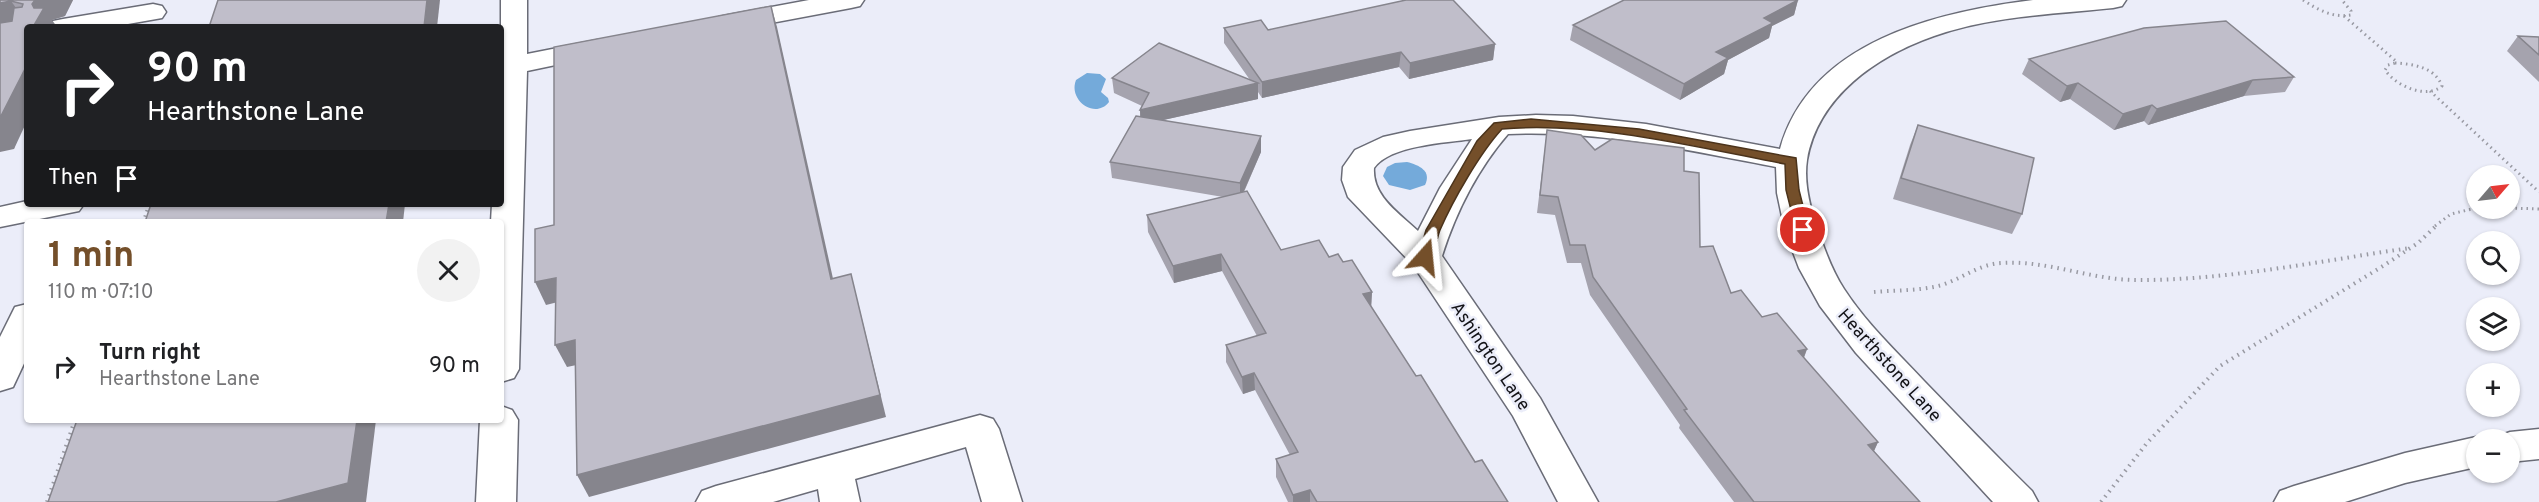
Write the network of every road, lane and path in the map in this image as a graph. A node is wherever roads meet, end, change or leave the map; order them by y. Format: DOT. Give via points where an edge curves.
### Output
graph roads {
  1 [pos="514,0"];
  2 [pos="851,0"];
  3 [pos="2113,0"];
  4 [pos="2303,0"];
  5 [pos="2342,0"];
  6 [pos="152,13"];
  7 [pos="2344,16"];
  8 [pos="82,24"];
  9 [pos="704,28"];
  10 [pos="622,44"];
  11 [pos="2398,63"];
  12 [pos="513,65"];
  13 [pos="2430,91"];
  14 [pos="1498,126"];
  15 [pos="1792,161"];
  16 [pos="2539,192"];
  17 [pos="52,207"];
  18 [pos="2520,208"];
  19 [pos="2539,209"];
  20 [pos="2466,210"];
  21 [pos="0,217"];
  22 [pos="2410,248"];
  23 [pos="1425,257"];
  24 [pos="504,293"];
  25 [pos="1831,296"];
  26 [pos="24,323"];
  27 [pos="0,378"];
  28 [pos="74,423"];
  29 [pos="499,423"];
  30 [pos="2539,444"];
  31 [pos="2520,446"];
  32 [pos="2466,454"];
  33 [pos="837,485"];
  34 [pos="47,502"];
  35 [pos="496,502"];
  36 [pos="716,502"];
  37 [pos="1002,502"];
  38 [pos="1578,502"];
  39 [pos="2018,502"];
  40 [pos="2101,502"];
  41 [pos="2294,502"];
  1 -- 12 [label="street"];
  2 -- 9 [label="street"];
  3 -- 15 [label="street, Hearthstone Lane" via="1989,15 1900,40 1867,57 1833,84 1809,118"];
  4 -- 7 [label="path" via="2325,13"];
  5 -- 7 [label="path" via="2351,11 2351,15"];
  6 -- 8 [label="street"];
  7 -- 11 [label="path"];
  10 -- 12 [label="street"];
  11 -- 13 [label="path" via="2418,66 2437,76 2442,86"];
  11 -- 13 [label="path" via="2385,68 2390,78 2411,88"];
  12 -- 24 [label="street"];
  13 -- 16 [label="path"];
  14 -- 15 [label="street" via="1548,123 1620,130"];
  14 -- 23 [label="street" via="1482,144 1449,201 1433,230"];
  14 -- 23 [label="street, Ashington Lane" via="1390,144 1367,156 1358,169 1358,186 1364,197"];
  15 -- 25 [label="street, Hearthstone Lane" via="1797,214"];
  17 -- 21 [label="street"];
  18 -- 19 [label="path"];
  20 -- 22 [label="path" via="2451,214"];
  22 -- 25 [label="path" via="2271,270 2134,280 2001,263 1974,268 1941,285"];
  22 -- 40 [label="path" via="2220,366 2155,434"];
  23 -- 38 [label="street, Ashington Lane" via="1527,408"];
  25 -- 39 [label="street, Hearthstone Lane" via="1865,341"];
  26 -- 27 [label="street"];
  28 -- 34 [label="path"];
  29 -- 35 [label="street"];
  30 -- 31 [label="street"];
  32 -- 41 [label="street" via="2405,468"];
  33 -- 36 [label="street"];
  33 -- 37 [label="street" via="980,429"];
}
